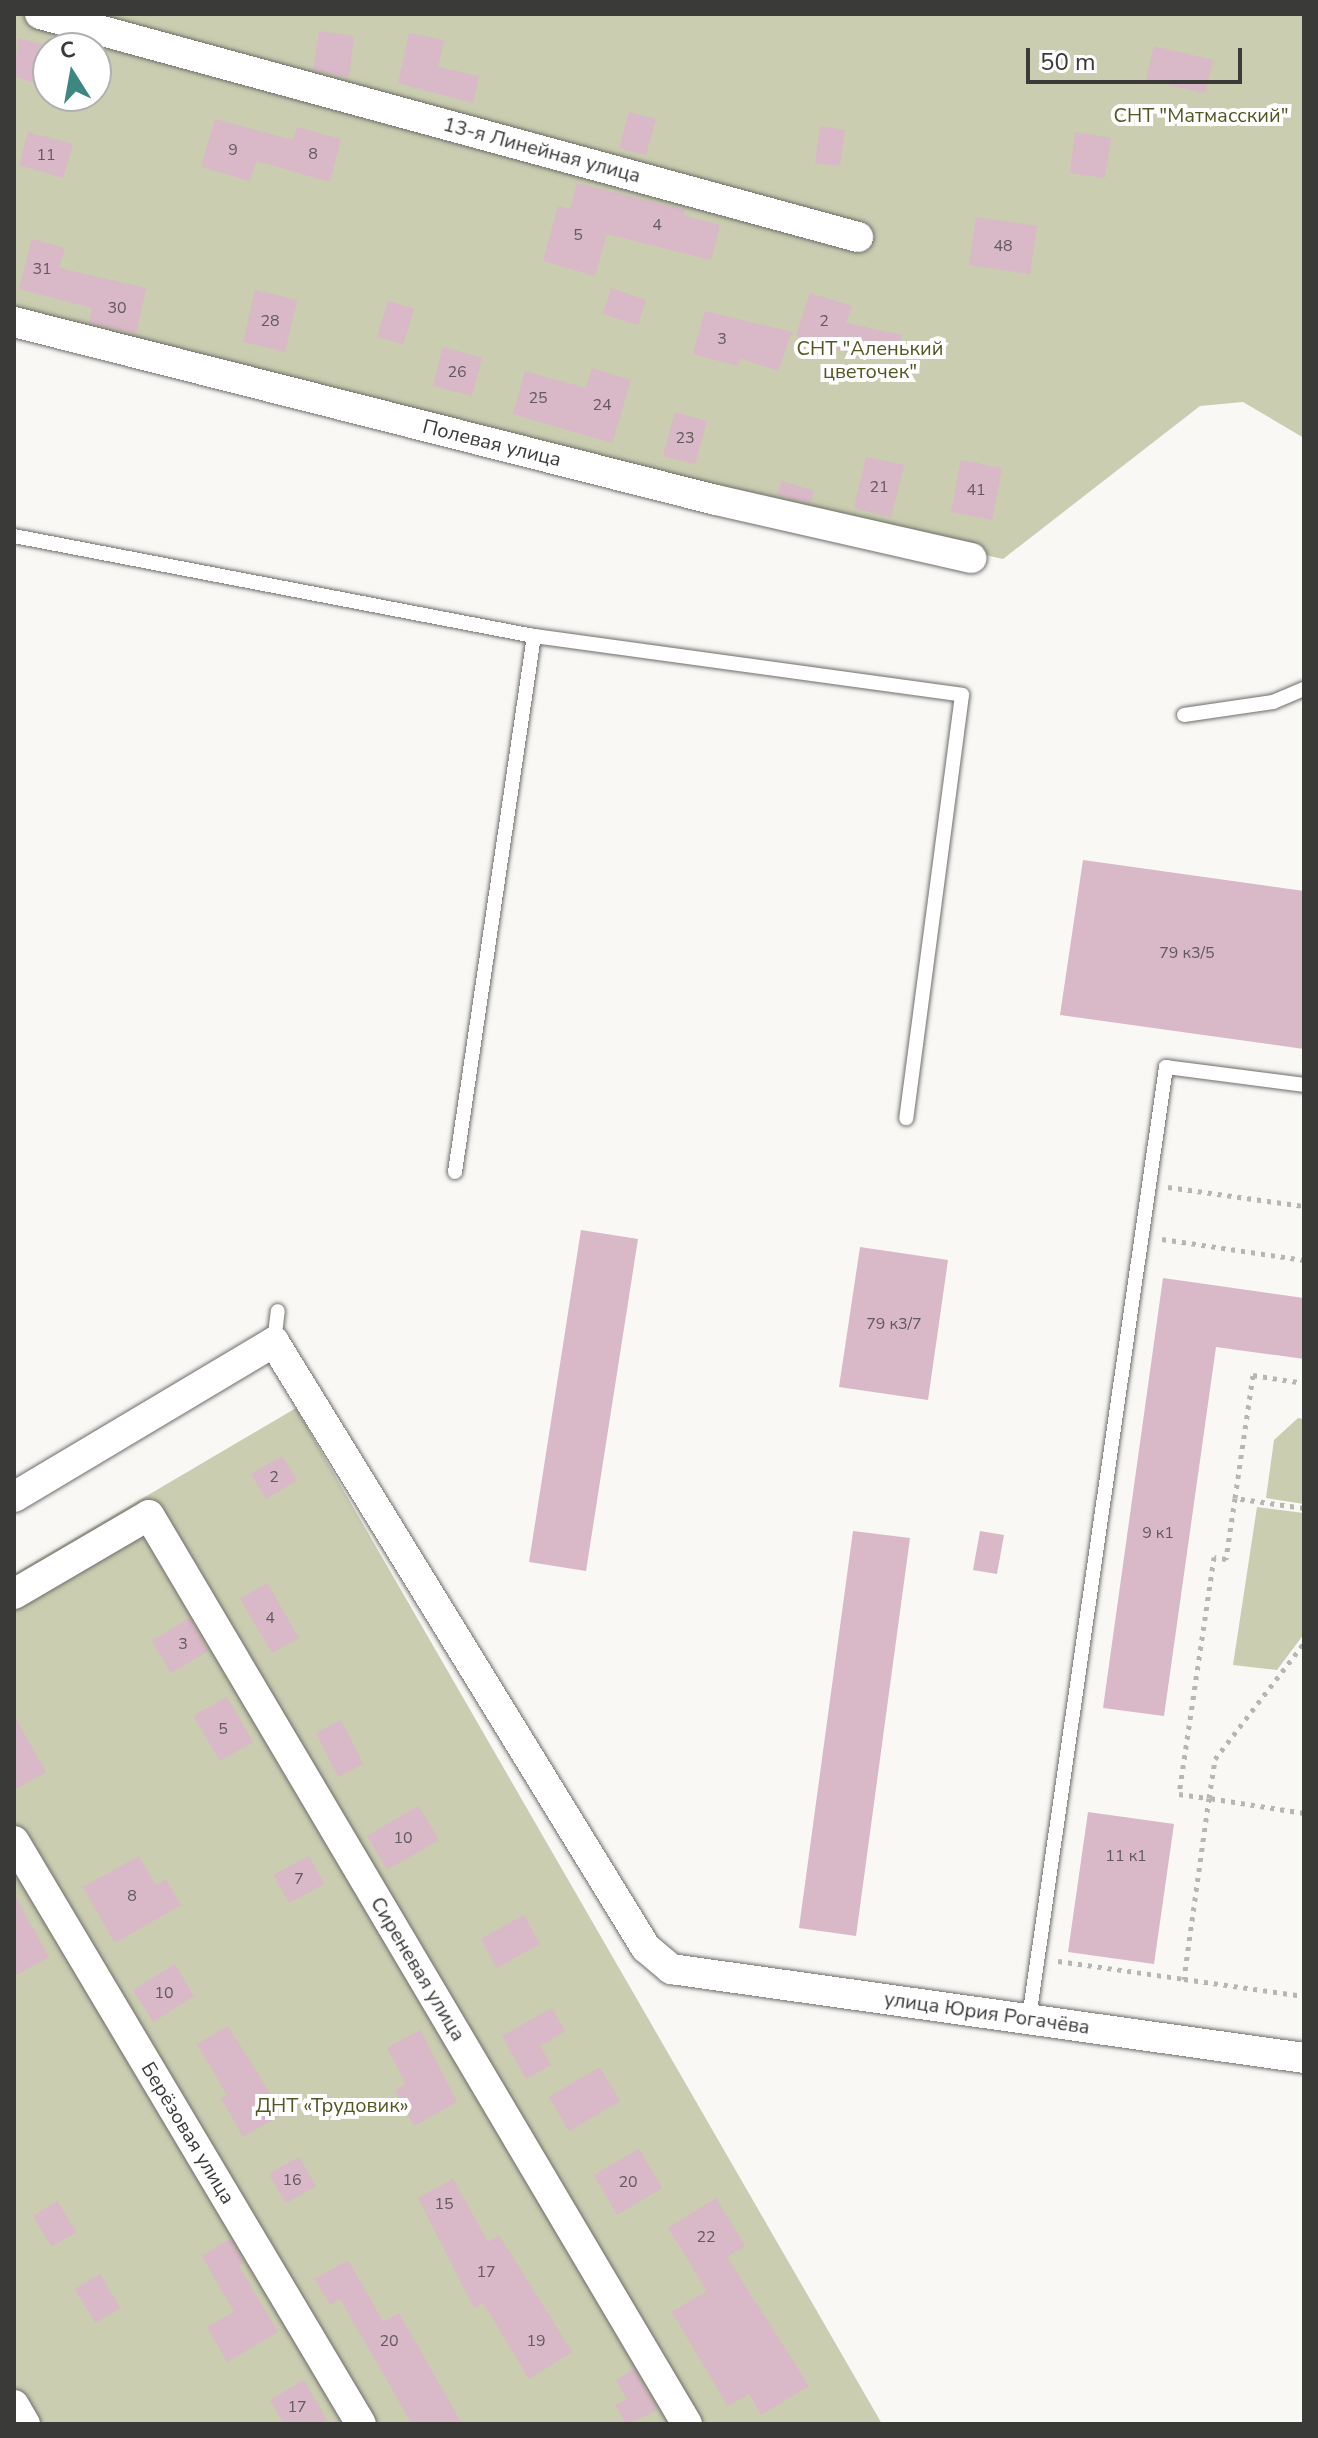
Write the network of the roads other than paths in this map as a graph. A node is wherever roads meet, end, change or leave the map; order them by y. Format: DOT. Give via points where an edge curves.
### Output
graph roads {
  1 [pos="40,14"];
  2 [pos="858,237"];
  3 [pos="14,322"];
  4 [pos="14,536"];
  5 [pos="972,558"];
  6 [pos="534,636"];
  7 [pos="1304,689"];
  8 [pos="1184,715"];
  9 [pos="1304,1085"];
  10 [pos="906,1118"];
  11 [pos="455,1172"];
  12 [pos="278,1311"];
  13 [pos="274,1342"];
  14 [pos="14,1497"];
  15 [pos="14,1594"];
  16 [pos="14,1841"];
  17 [pos="1029,2018"];
  18 [pos="1304,2058"];
  19 [pos="14,2405"];
  20 [pos="25,2424"];
  21 [pos="361,2424"];
  22 [pos="687,2424"];
  1 -- 2 [label="street, 13-я Линейная улица"];
  3 -- 5 [label="street, Полевая улица" via="716,500"];
  4 -- 6 [label="lane"];
  6 -- 10 [label="lane" via="962,695"];
  6 -- 11 [label="lane"];
  7 -- 8 [label="lane" via="1273,702"];
  9 -- 17 [label="lane" via="1166,1067"];
  12 -- 13 [label="lane"];
  13 -- 14 [label="street"];
  13 -- 17 [label="street, улица Юрия Рогачёва" via="646,1948 671,1969"];
  15 -- 22 [label="street, Сиреневая улица" via="149,1515"];
  16 -- 21 [label="street, Берёзовая улица"];
  17 -- 18 [label="street, улица Юрия Рогачёва"];
  19 -- 20 [label="street"];
}
